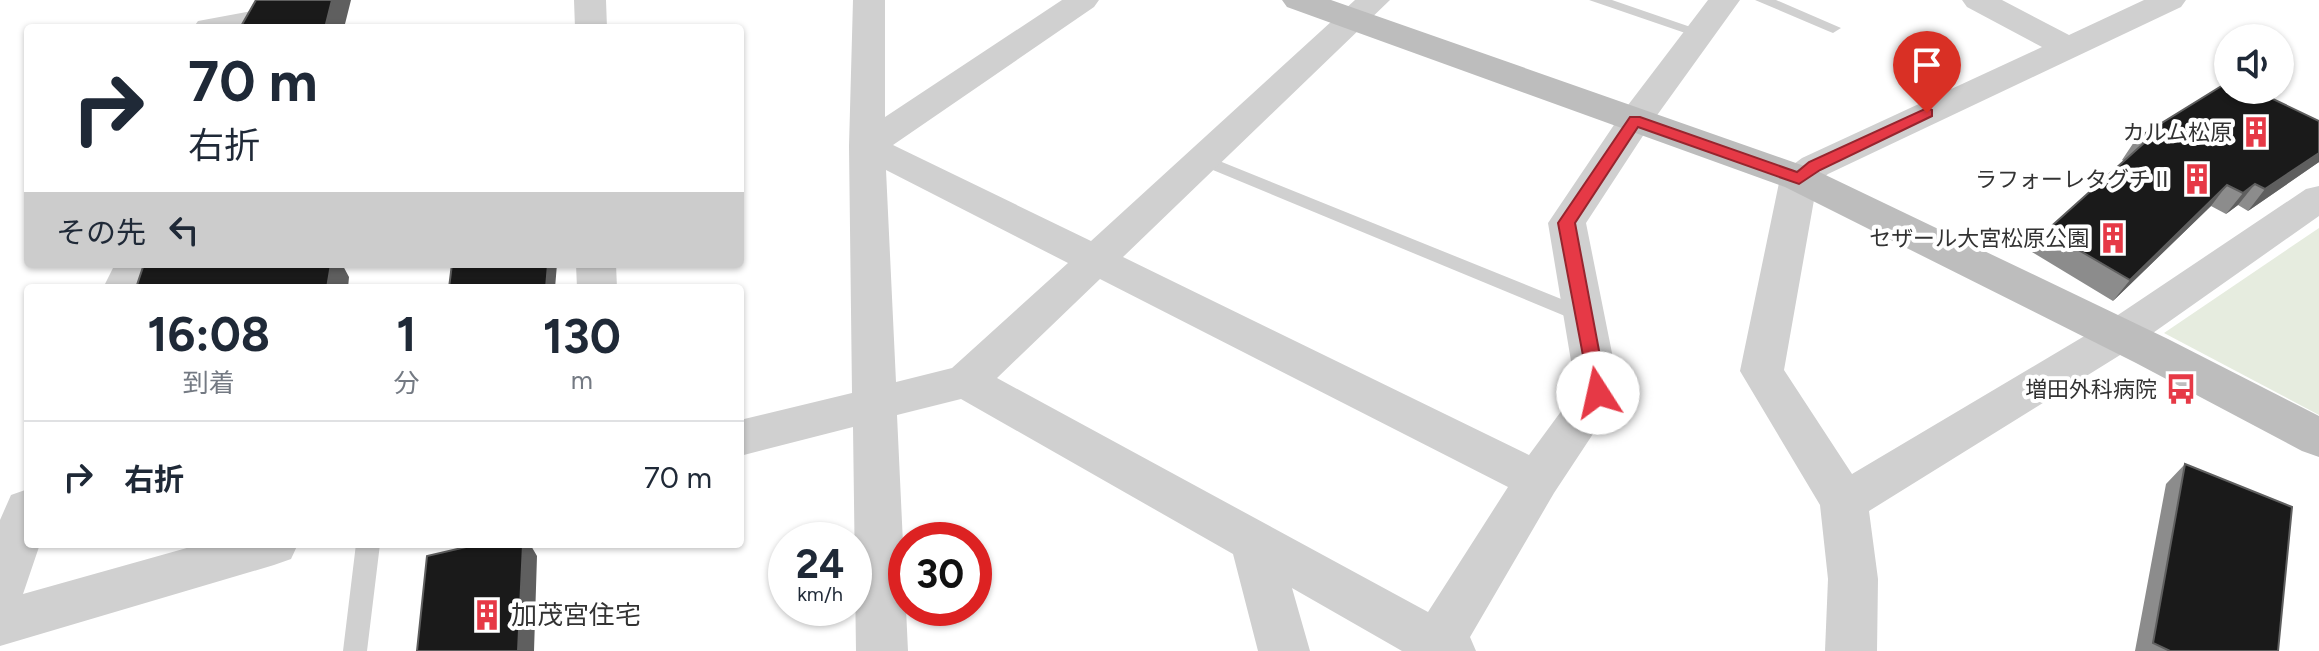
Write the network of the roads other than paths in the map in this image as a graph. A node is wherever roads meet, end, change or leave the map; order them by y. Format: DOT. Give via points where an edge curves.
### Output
graph roads {
  1 [pos="590,0"];
  2 [pos="869,0"];
  3 [pos="1083,0"];
  4 [pos="1299,0"];
  5 [pos="1597,0"];
  6 [pos="1724,0"];
  7 [pos="1763,0"];
  8 [pos="1978,0"];
  9 [pos="2170,0"];
  10 [pos="1362,9"];
  11 [pos="254,16"];
  12 [pos="224,24"];
  13 [pos="591,24"];
  14 [pos="1833,28"];
  15 [pos="1700,33"];
  16 [pos="2067,47"];
  17 [pos="1635,121"];
  18 [pos="867,146"];
  19 [pos="1202,159"];
  20 [pos="1799,178"];
  21 [pos="2319,198"];
  22 [pos="1094,260"];
  23 [pos="1584,316"];
  24 [pos="2118,336"];
  25 [pos="966,381"];
  26 [pos="875,403"];
  27 [pos="744,437"];
  28 [pos="2319,438"];
  29 [pos="1537,480"];
  30 [pos="1844,502"];
  31 [pos="24,521"];
  32 [pos="1254,542"];
  33 [pos="260,548"];
  34 [pos="368,548"];
  35 [pos="0,590"];
  36 [pos="0,623"];
  37 [pos="1443,647"];
  38 [pos="355,651"];
  39 [pos="882,651"];
  40 [pos="1284,651"];
  41 [pos="1851,651"];
  1 -- 13 [label="street"];
  2 -- 18 [label="street"];
  3 -- 18 [label="street"];
  4 -- 10 [label="street"];
  5 -- 15 [label="lane"];
  6 -- 15 [label="street"];
  7 -- 14 [label="lane"];
  8 -- 16 [label="street"];
  9 -- 16 [label="street"];
  10 -- 17 [label="street"];
  10 -- 19 [label="street"];
  11 -- 12 [label="street"];
  15 -- 17 [label="street"];
  16 -- 20 [label="street"];
  17 -- 20 [label="street"];
  17 -- 23 [label="street" via="1567,223"];
  18 -- 22 [label="street"];
  18 -- 26 [label="street"];
  19 -- 22 [label="street"];
  19 -- 23 [label="lane"];
  20 -- 24 [label="street"];
  20 -- 30 [label="street" via="1762,371"];
  21 -- 24 [label="street"];
  22 -- 25 [label="street"];
  22 -- 29 [label="street"];
  23 -- 29 [label="street" via="1598,393"];
  24 -- 28 [label="street"];
  24 -- 30 [label="street"];
  25 -- 26 [label="street"];
  25 -- 32 [label="street"];
  26 -- 27 [label="street"];
  26 -- 39 [label="street"];
  29 -- 37 [label="street"];
  30 -- 41 [label="street" via="1853,579"];
  31 -- 35 [label="street"];
  32 -- 37 [label="street"];
  32 -- 40 [label="street"];
  33 -- 36 [label="street"];
  34 -- 38 [label="lane"];
}
